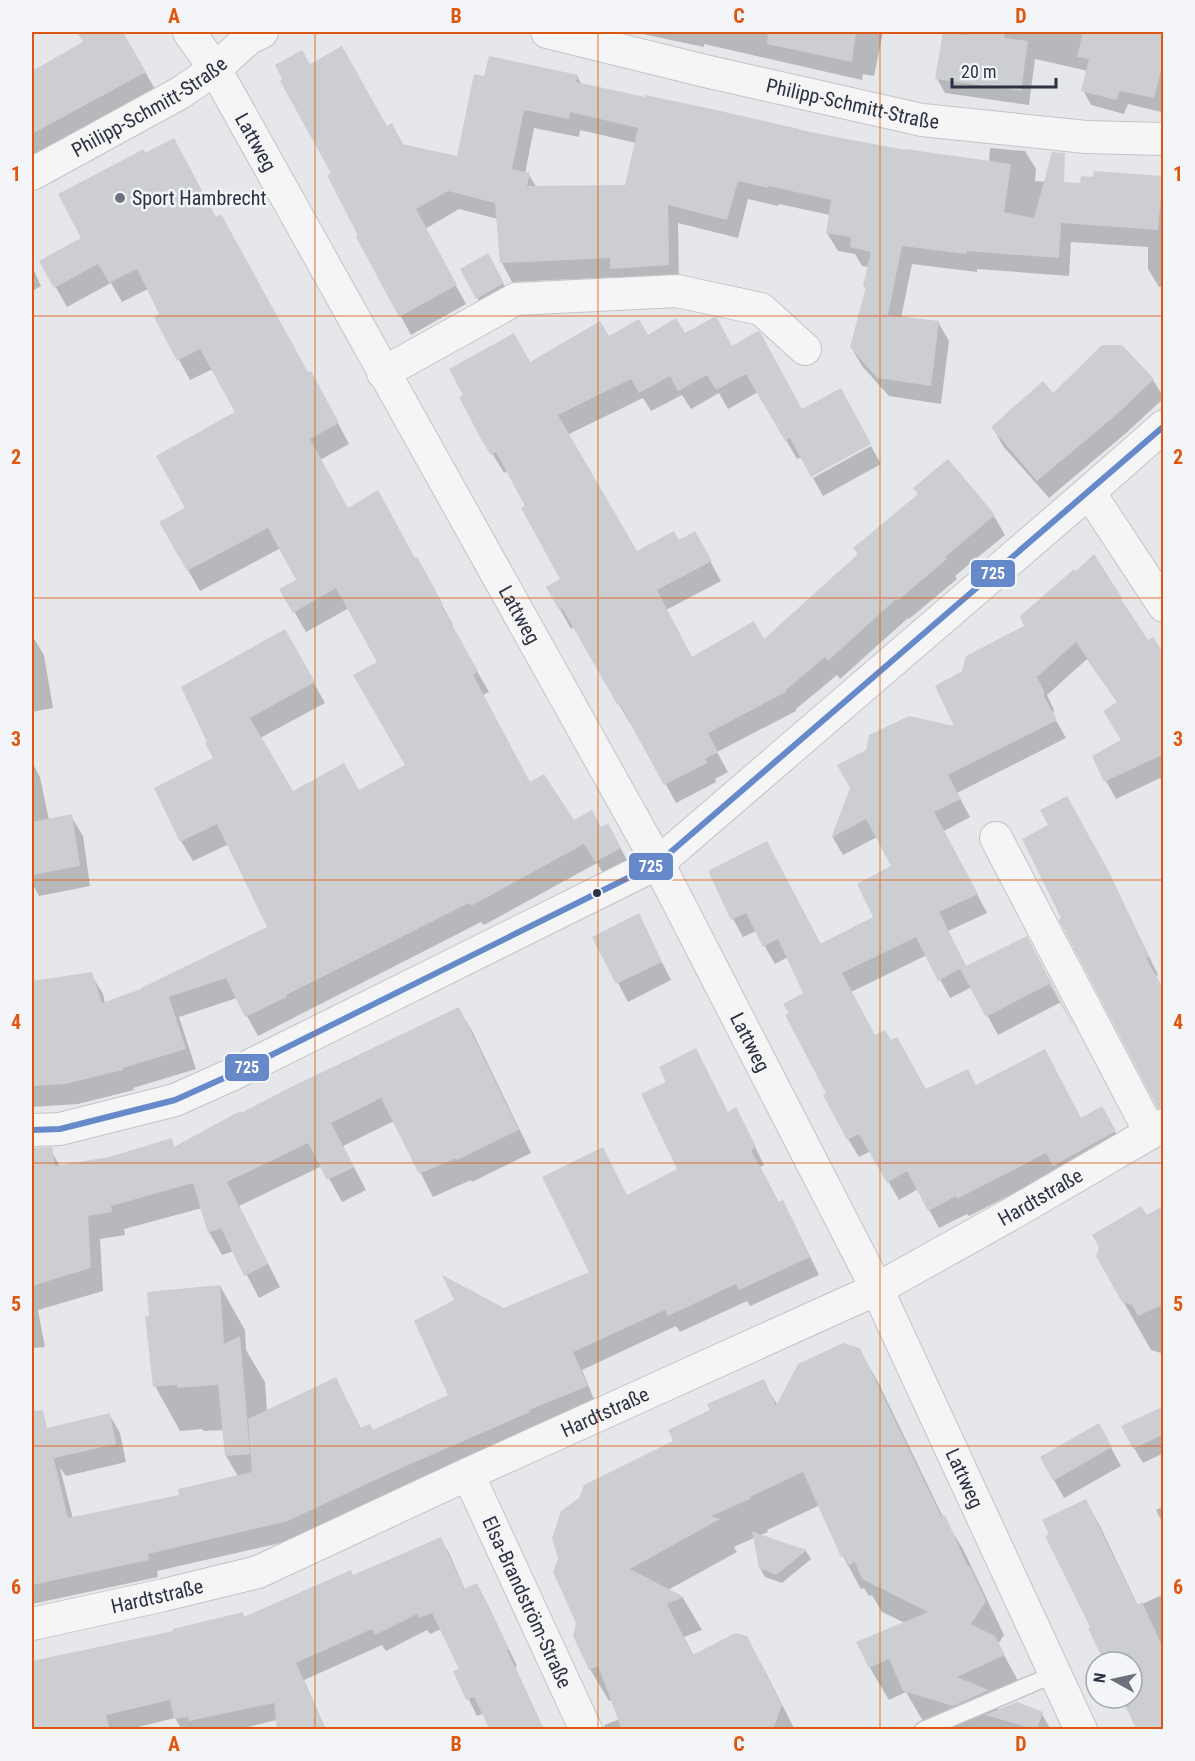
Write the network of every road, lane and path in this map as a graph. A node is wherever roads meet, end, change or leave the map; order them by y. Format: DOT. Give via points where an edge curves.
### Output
graph roads {
  1 [pos="189,32"];
  2 [pos="262,32"];
  3 [pos="547,32"];
  4 [pos="215,69"];
  5 [pos="1164,139"];
  6 [pos="32,174"];
  7 [pos="805,349"];
  8 [pos="383,373"];
  9 [pos="1164,426"];
  10 [pos="1089,492"];
  11 [pos="1164,606"];
  12 [pos="996,838"];
  13 [pos="658,863"];
  14 [pos="1157,1129"];
  15 [pos="32,1130"];
  16 [pos="877,1289"];
  17 [pos="468,1474"];
  18 [pos="32,1624"];
  19 [pos="1055,1674"];
  20 [pos="586,1730"];
  21 [pos="923,1730"];
  22 [pos="1081,1730"];
  1 -- 4 [label="street, Lattweg"];
  2 -- 4 [label="street, Philipp-Schmitt-Straße" via="248,39"];
  3 -- 5 [label="street, Philipp-Schmitt-Straße" via="922,120 1086,137"];
  4 -- 6 [label="street, Philipp-Schmitt-Straße" via="180,93"];
  4 -- 8 [label="street, Lattweg"];
  7 -- 8 [label="street" via="761,309 677,291 516,299"];
  8 -- 13 [label="street, Lattweg"];
  9 -- 10 [label="street"];
  10 -- 11 [label="street"];
  10 -- 13 [label="street"];
  12 -- 14 [label="street, Hardtstraße"];
  13 -- 15 [label="street" via="175,1100 60,1129"];
  13 -- 16 [label="street, Lattweg"];
  14 -- 16 [label="street, Hardtstraße"];
  16 -- 17 [label="street, Hardtstraße"];
  16 -- 19 [label="street, Lattweg"];
  17 -- 18 [label="street, Hardtstraße" via="258,1572"];
  17 -- 20 [label="street, Elsa-Brandström-Straße"];
  19 -- 21 [label="lane"];
  19 -- 22 [label="street, Lattweg"];
}
